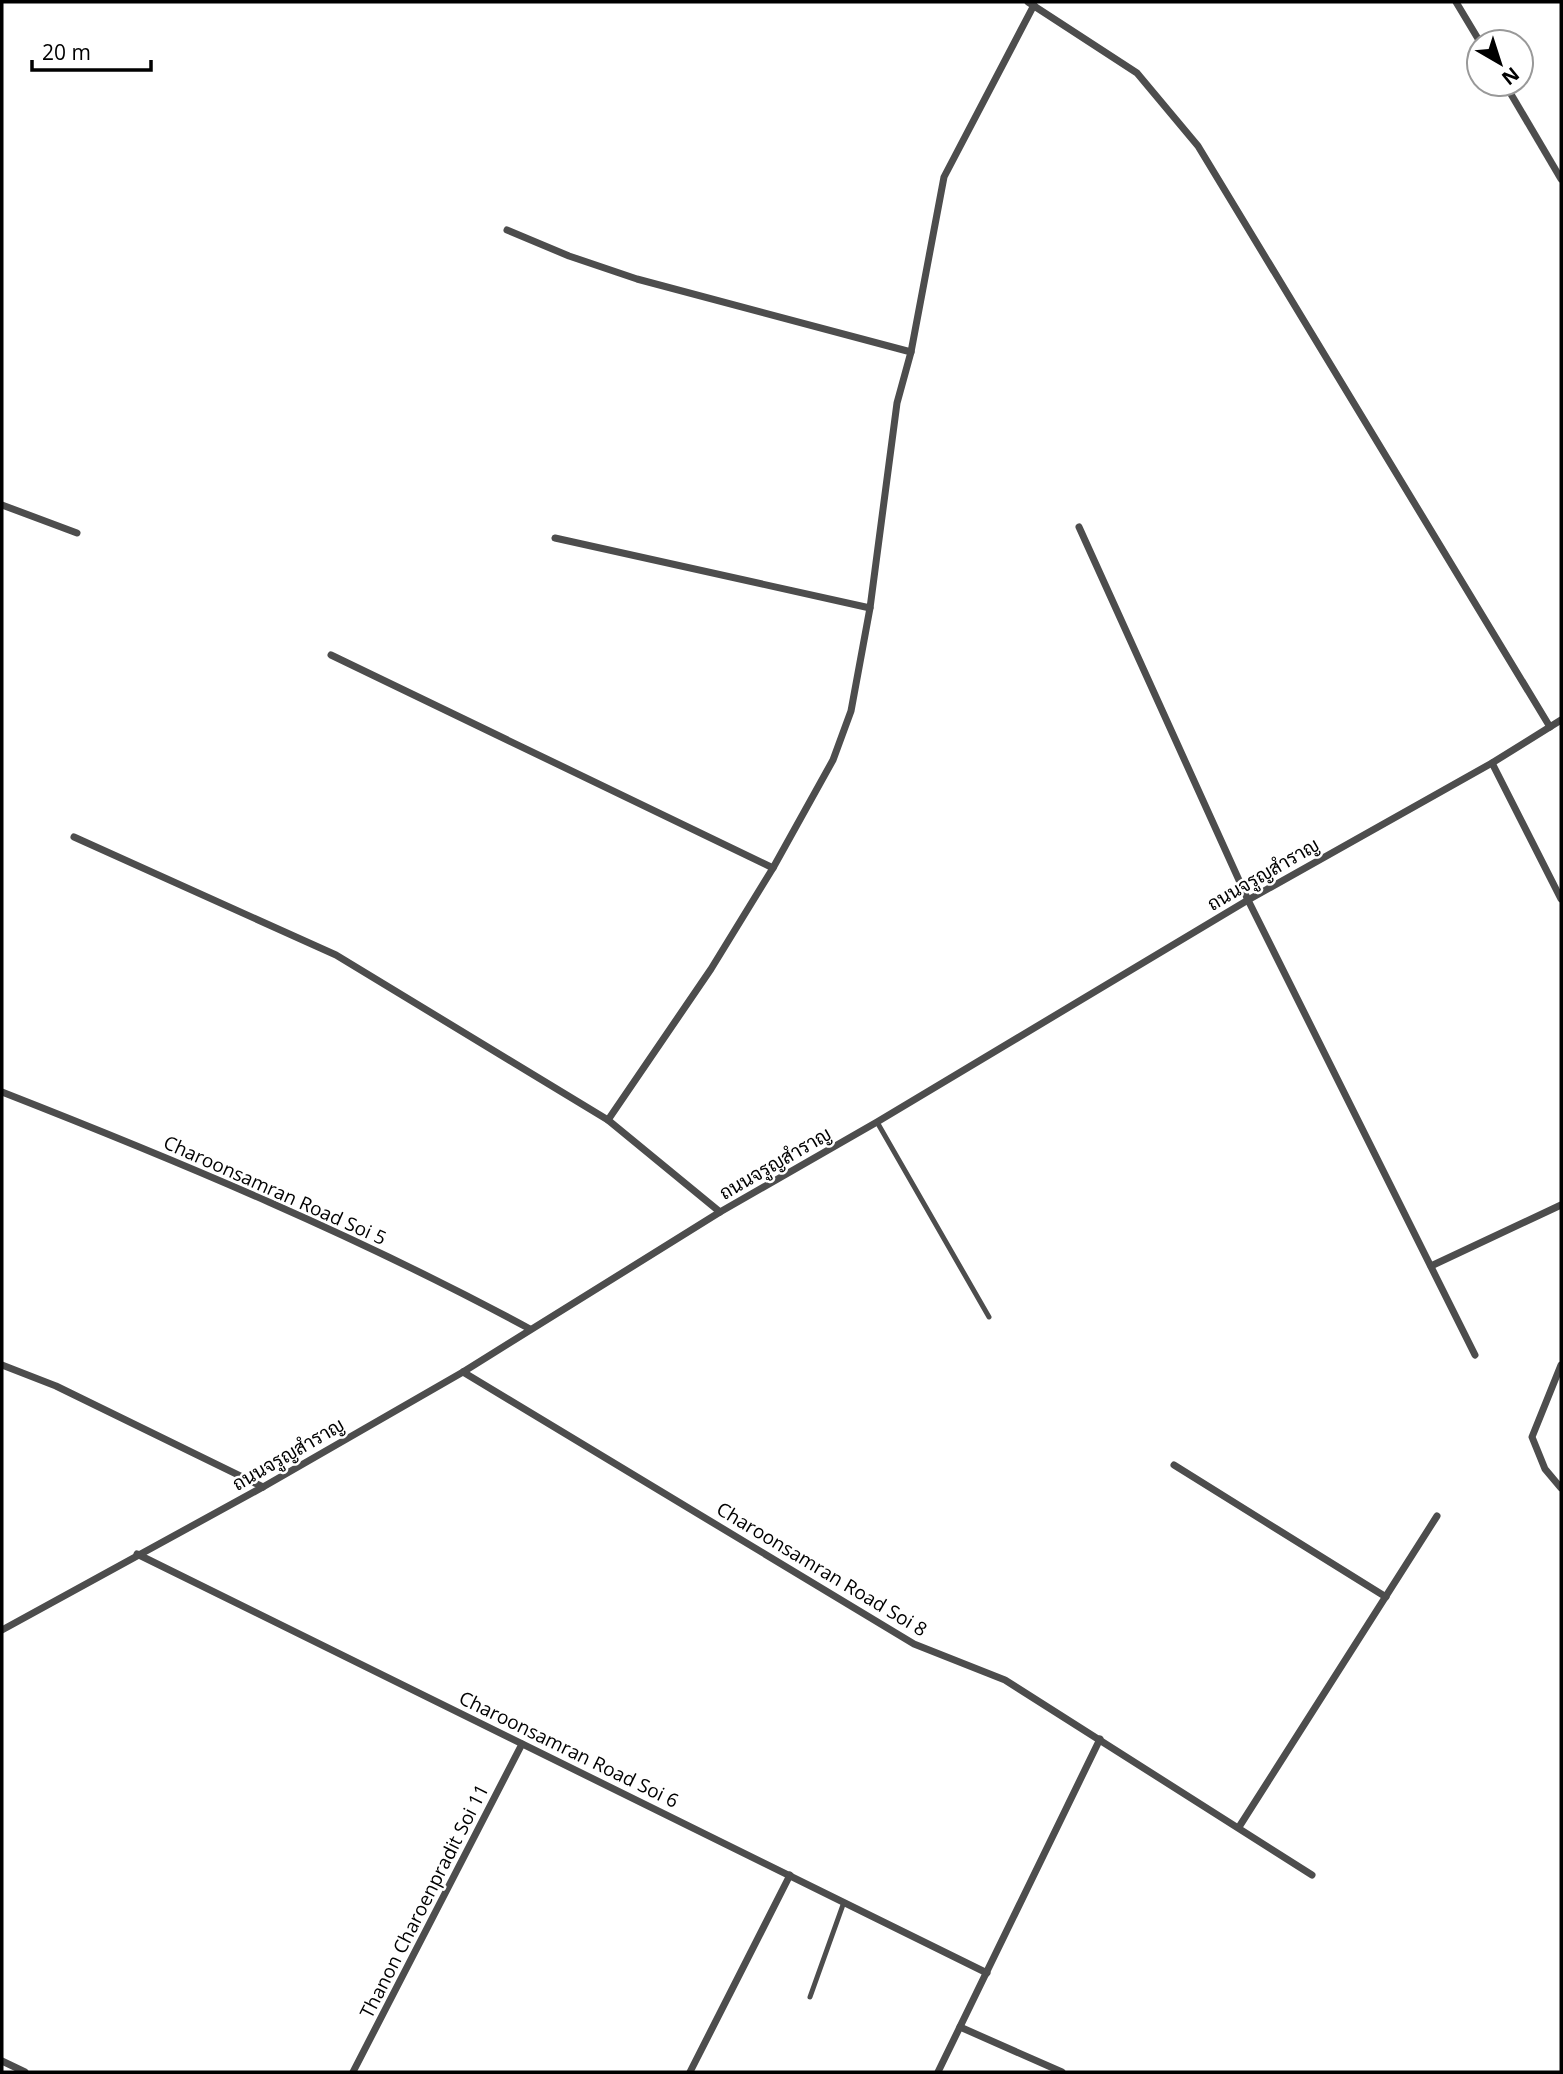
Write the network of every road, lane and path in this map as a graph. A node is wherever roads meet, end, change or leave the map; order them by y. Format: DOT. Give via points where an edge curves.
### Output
graph roads {
  1 [pos="1456,2"];
  2 [pos="1031,3"];
  3 [pos="1472,28"];
  4 [pos="1513,98"];
  5 [pos="1561,179"];
  6 [pos="507,230"];
  7 [pos="911,352"];
  8 [pos="2,505"];
  9 [pos="1079,527"];
  10 [pos="77,533"];
  11 [pos="555,538"];
  12 [pos="870,608"];
  13 [pos="331,655"];
  14 [pos="1561,720"];
  15 [pos="1550,727"];
  16 [pos="1492,763"];
  17 [pos="74,837"];
  18 [pos="773,868"];
  19 [pos="1561,899"];
  20 [pos="1248,900"];
  21 [pos="2,1092"];
  22 [pos="608,1120"];
  23 [pos="877,1122"];
  24 [pos="1561,1205"];
  25 [pos="720,1212"];
  26 [pos="1431,1266"];
  27 [pos="989,1317"];
  28 [pos="530,1328"];
  29 [pos="1475,1355"];
  30 [pos="2,1365"];
  31 [pos="1561,1365"];
  32 [pos="463,1372"];
  33 [pos="1174,1465"];
  34 [pos="263,1487"];
  35 [pos="1561,1488"];
  36 [pos="1437,1516"];
  37 [pos="136,1554"];
  38 [pos="1385,1597"];
  39 [pos="2,1630"];
  40 [pos="1100,1739"];
  41 [pos="522,1744"];
  42 [pos="1239,1827"];
  43 [pos="790,1875"];
  44 [pos="1312,1875"];
  45 [pos="844,1902"];
  46 [pos="987,1972"];
  47 [pos="810,1997"];
  48 [pos="960,2027"];
  49 [pos="2,2061"];
  50 [pos="24,2072"];
  51 [pos="353,2072"];
  52 [pos="690,2072"];
  53 [pos="938,2072"];
  54 [pos="1062,2072"];
  1 -- 3 [label="street"];
  2 -- 7 [label="street" via="944,177"];
  2 -- 15 [label="street" via="1137,73 1198,146"];
  4 -- 5 [label="street"];
  6 -- 7 [label="street" via="637,279"];
  7 -- 12 [label="street" via="897,403"];
  8 -- 10 [label="street"];
  9 -- 20 [label="street"];
  11 -- 12 [label="street"];
  12 -- 18 [label="street" via="851,711 833,760"];
  13 -- 18 [label="street"];
  14 -- 15 [label="street, ถนนจรูญสำราญ"];
  15 -- 16 [label="street, ถนนจรูญสำราญ"];
  16 -- 19 [label="street"];
  16 -- 20 [label="street, ถนนจรูญสำราญ"];
  17 -- 22 [label="street" via="336,955"];
  18 -- 22 [label="street"];
  20 -- 23 [label="street, ถนนจรูญสำราญ"];
  20 -- 26 [label="street"];
  21 -- 28 [label="street, Charoonsamran Road Soi 5" via="288,1209"];
  22 -- 25 [label="street"];
  23 -- 25 [label="street, ถนนจรูญสำราญ"];
  23 -- 27 [label="lane"];
  24 -- 26 [label="street"];
  25 -- 28 [label="street, ถนนจรูญสำราญ"];
  26 -- 29 [label="street"];
  28 -- 32 [label="street, ถนนจรูญสำราญ"];
  30 -- 34 [label="street" via="56,1386"];
  31 -- 35 [label="street" via="1532,1437 1545,1469"];
  32 -- 34 [label="street, ถนนจรูญสำราญ"];
  32 -- 40 [label="street, Charoonsamran Road Soi 8" via="914,1644 1004,1681"];
  33 -- 38 [label="street"];
  34 -- 37 [label="street, ถนนจรูญสำราญ"];
  36 -- 38 [label="street"];
  37 -- 39 [label="street, ถนนจรูญสำราญ"];
  37 -- 41 [label="street, Charoonsamran Road Soi 6"];
  38 -- 42 [label="street"];
  40 -- 42 [label="street, Charoonsamran Road Soi 8"];
  40 -- 46 [label="street"];
  41 -- 43 [label="street, Charoonsamran Road Soi 6"];
  41 -- 51 [label="street, Thanon Charoenpradit Soi 11"];
  42 -- 44 [label="street, Charoonsamran Road Soi 8"];
  43 -- 45 [label="street, Charoonsamran Road Soi 6"];
  43 -- 52 [label="street"];
  45 -- 46 [label="street, Charoonsamran Road Soi 6"];
  45 -- 47 [label="lane"];
  46 -- 48 [label="street"];
  48 -- 53 [label="street"];
  48 -- 54 [label="street"];
  49 -- 50 [label="street"];
}
